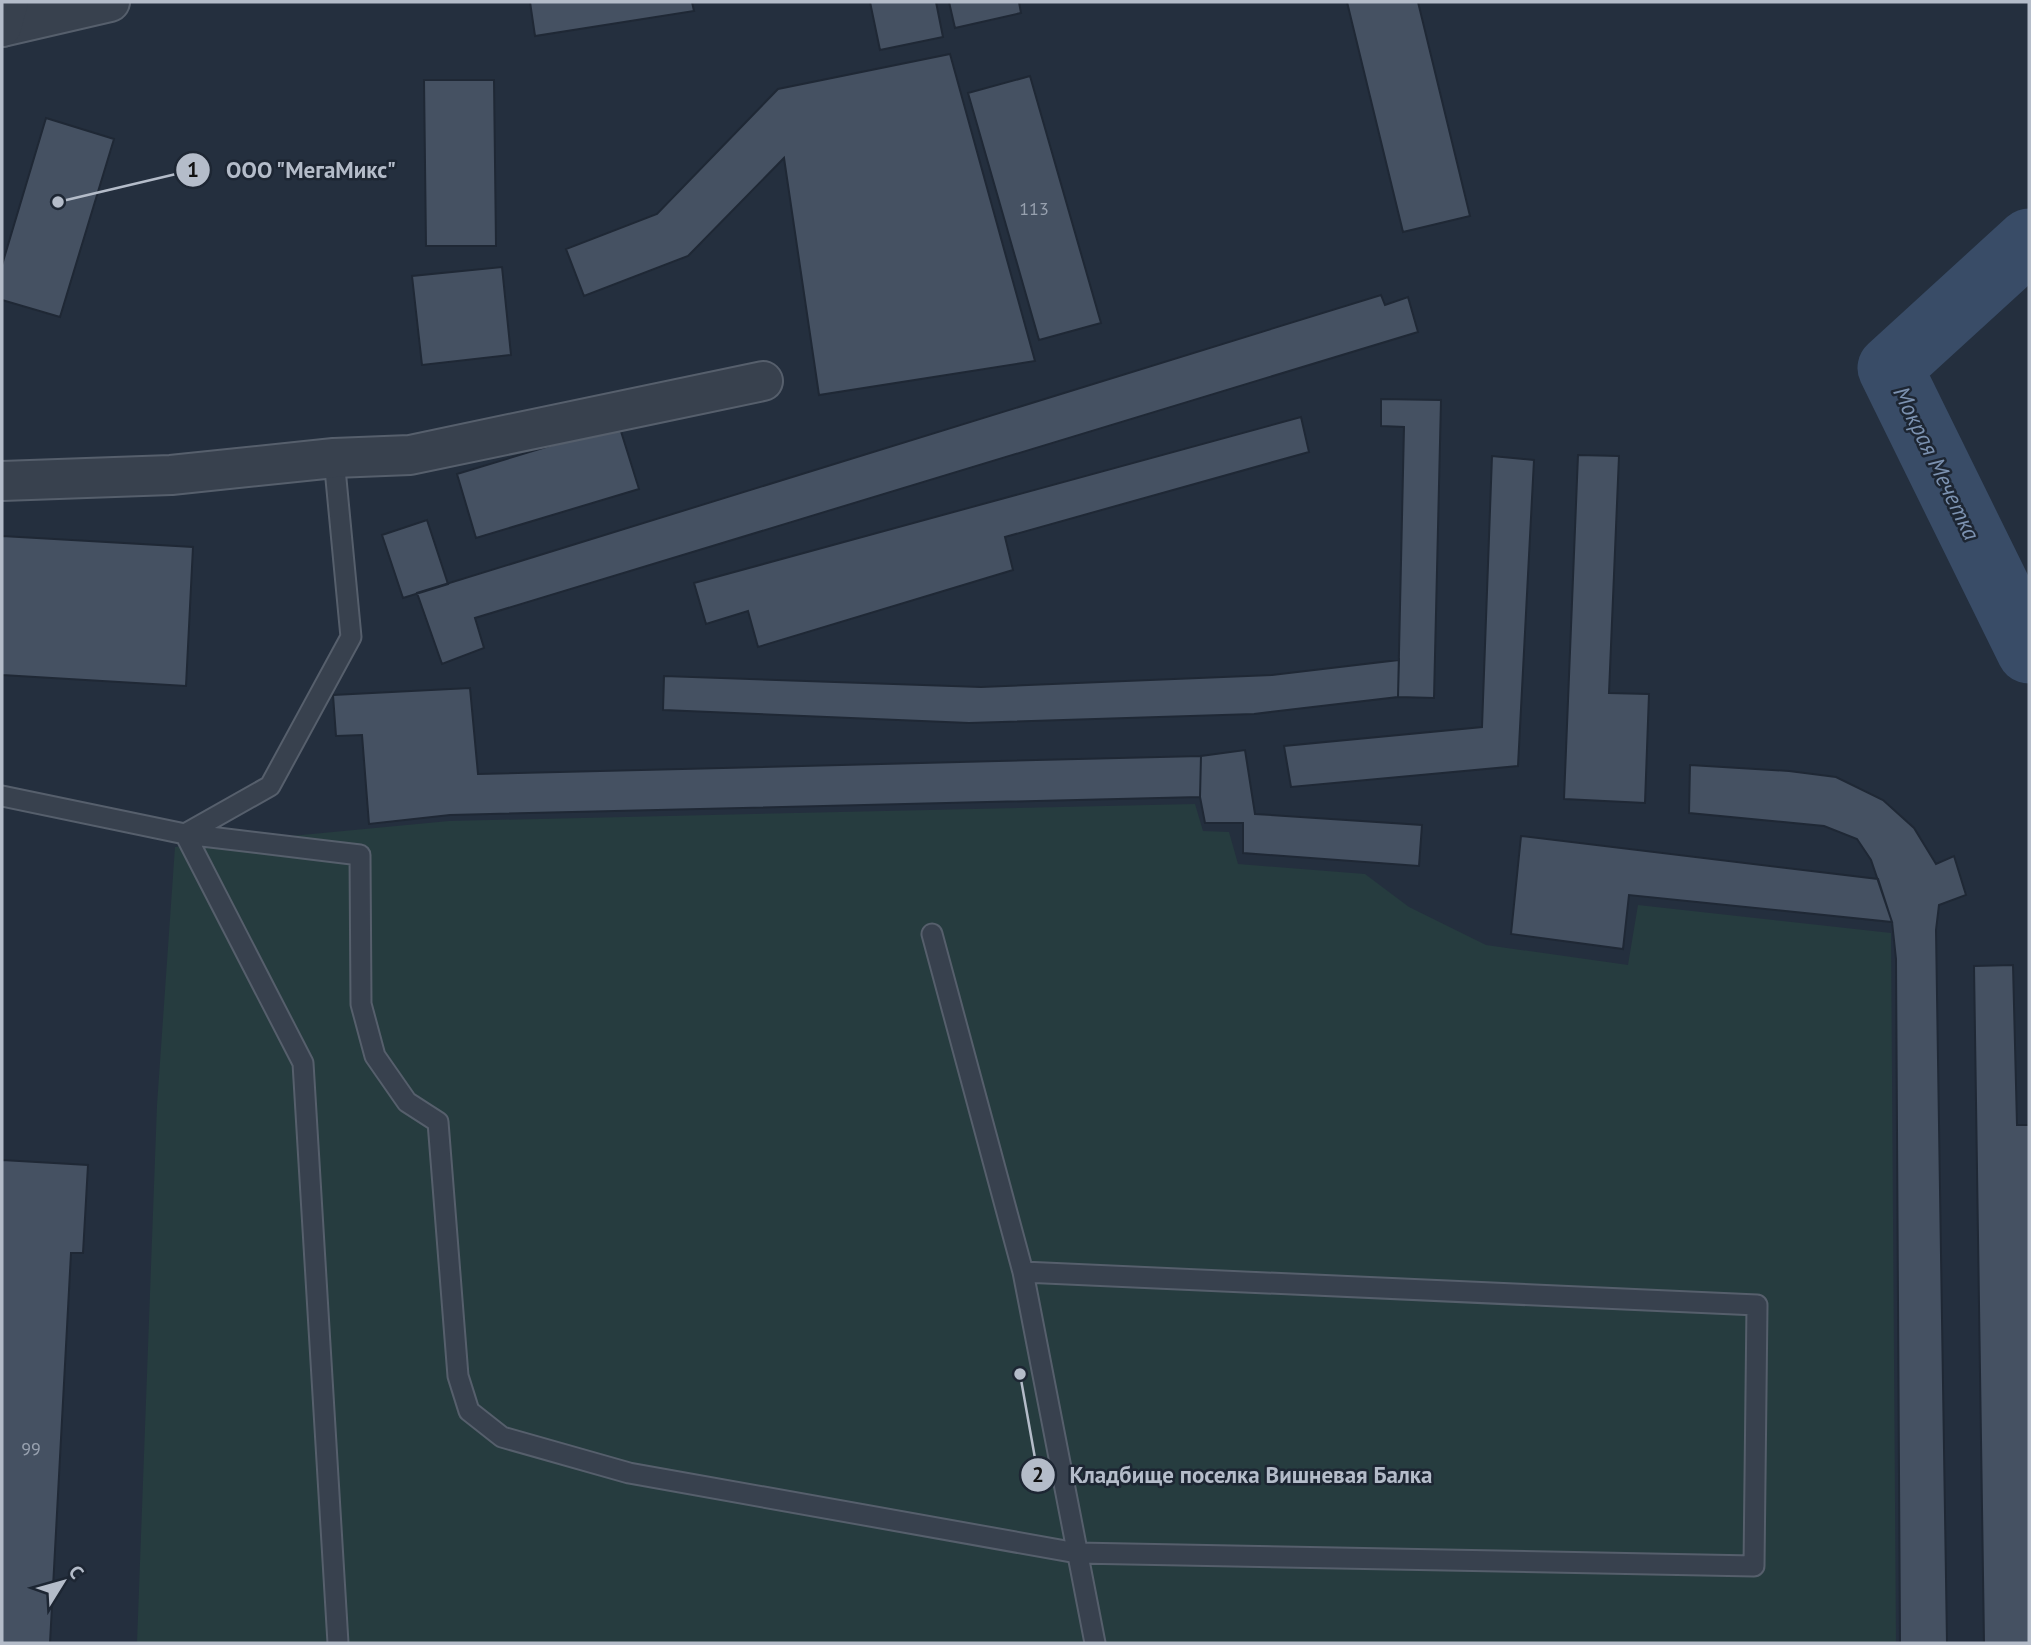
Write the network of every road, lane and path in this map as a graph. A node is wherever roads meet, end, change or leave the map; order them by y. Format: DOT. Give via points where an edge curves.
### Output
graph roads {
  1 [pos="9,2"];
  2 [pos="110,2"];
  3 [pos="2,27"];
  4 [pos="763,382"];
  5 [pos="334,458"];
  6 [pos="2,481"];
  7 [pos="2,796"];
  8 [pos="185,834"];
  9 [pos="932,934"];
  10 [pos="1023,1272"];
  11 [pos="1077,1553"];
  12 [pos="338,1643"];
  13 [pos="1095,1643"];
  1 -- 3 [label="street"];
  2 -- 3 [label="street"];
  4 -- 5 [label="street" via="410,456"];
  5 -- 6 [label="street" via="171,475"];
  5 -- 8 [label="lane" via="351,637 270,786"];
  7 -- 8 [label="lane"];
  8 -- 11 [label="lane" via="360,855 361,1004 375,1056 407,1102 438,1122 458,1376 470,1411 502,1437 629,1473"];
  8 -- 12 [label="lane" via="303,1063"];
  9 -- 10 [label="lane"];
  10 -- 11 [label="lane"];
  10 -- 11 [label="lane" via="1757,1305 1754,1566"];
  11 -- 13 [label="lane"];
}
